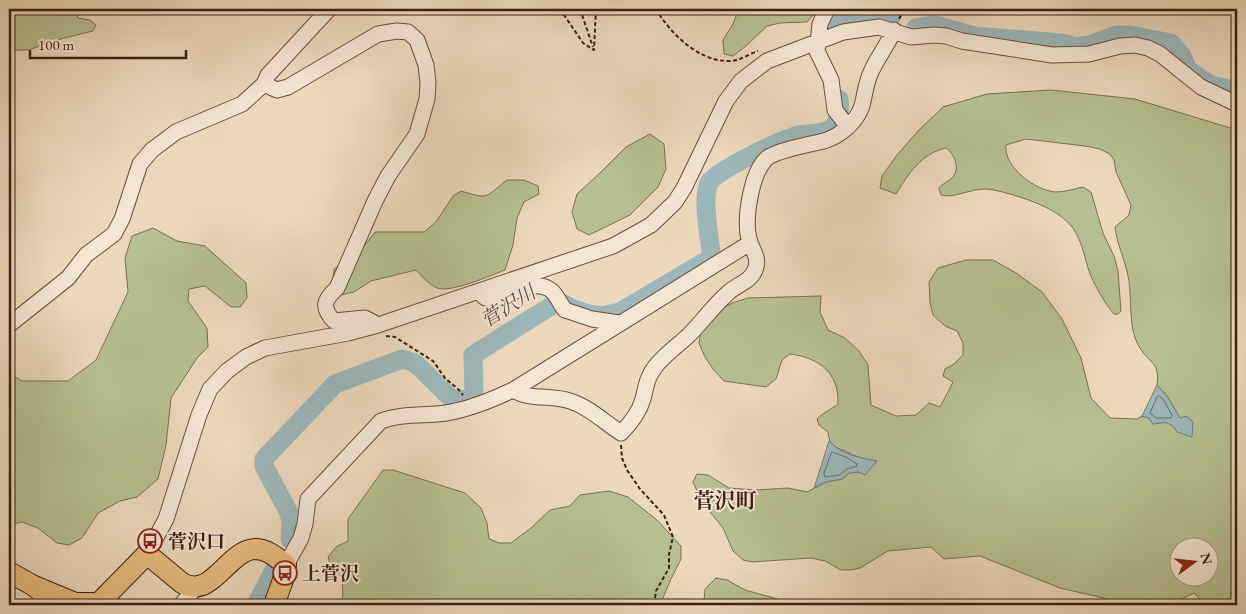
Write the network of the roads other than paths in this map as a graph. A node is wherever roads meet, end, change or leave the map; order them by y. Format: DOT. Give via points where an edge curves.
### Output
graph roads {
  1 [pos="329,9"];
  2 [pos="827,9"];
  3 [pos="894,30"];
  4 [pos="817,41"];
  5 [pos="264,84"];
  6 [pos="1237,104"];
  7 [pos="842,119"];
  8 [pos="750,242"];
  9 [pos="479,291"];
  10 [pos="619,323"];
  11 [pos="9,325"];
  12 [pos="378,332"];
  13 [pos="513,390"];
  14 [pos="147,554"];
  15 [pos="286,565"];
  16 [pos="9,572"];
  17 [pos="34,586"];
  18 [pos="196,587"];
  19 [pos="98,604"];
  20 [pos="55,605"];
  21 [pos="181,605"];
  22 [pos="274,605"];
  1 -- 5 [label="street" via="268,75"];
  2 -- 4 [label="street"];
  3 -- 4 [label="street" via="863,28"];
  3 -- 6 [label="street" via="911,37 946,36 962,42 1052,55 1089,54 1135,45 1160,54 1201,88"];
  3 -- 7 [label="street" via="872,69 861,107 854,119"];
  4 -- 7 [label="street" via="817,51 831,80"];
  4 -- 9 [label="street" via="767,61 741,80 726,101 684,188 675,202 651,225 613,246"];
  5 -- 11 [label="street" via="242,104 176,132 152,150 140,164 114,234 86,256 68,278"];
  5 -- 12 [label="street" via="277,90 288,87 378,34 408,32 417,40 428,82 428,99 417,134 388,176 337,288 328,296 325,307 334,321 365,318"];
  7 -- 8 [label="street" via="837,135 766,159 749,200"];
  8 -- 10 [label="street"];
  8 -- 13 [label="street" via="757,261 749,280 730,291 654,367 637,414 620,433 570,401 520,395"];
  9 -- 10 [label="street" via="484,298 491,299 531,286 542,286 550,290 570,312"];
  9 -- 12 [label="street"];
  10 -- 13 [label="street"];
  12 -- 14 [label="street" via="348,333 265,348 227,370 210,389 166,519"];
  13 -- 15 [label="street" via="466,408 381,420 308,499 301,538"];
  14 -- 18 [label="main road" via="182,584"];
  14 -- 19 [label="main road"];
  15 -- 18 [label="main road" via="271,554 254,549 243,554 208,583"];
  15 -- 22 [label="main road"];
  16 -- 17 [label="main road"];
  17 -- 19 [label="main road" via="75,603"];
  17 -- 20 [label="main road"];
  18 -- 21 [label="street"];
}
